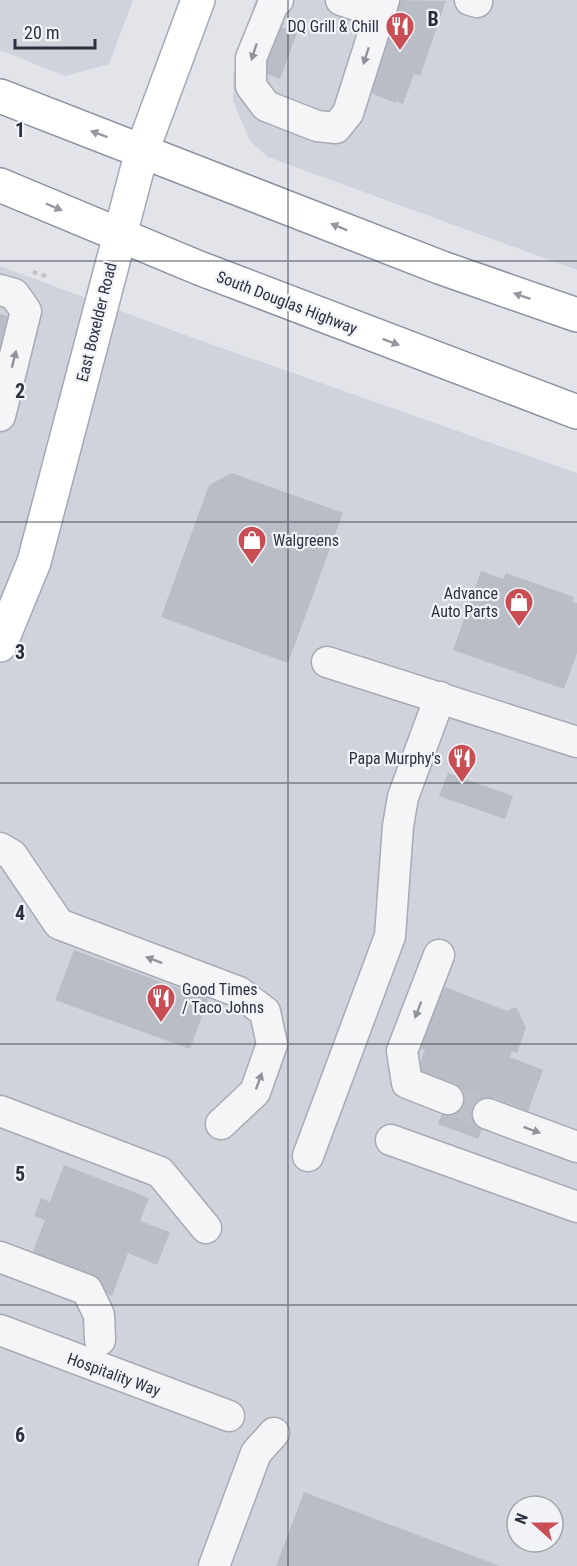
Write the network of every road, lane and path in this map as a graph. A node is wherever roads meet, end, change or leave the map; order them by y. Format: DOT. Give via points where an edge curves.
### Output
graph roads {
  1 [pos="198,0"];
  2 [pos="278,0"];
  3 [pos="361,2"];
  4 [pos="0,96"];
  5 [pos="142,151"];
  6 [pos="0,185"];
  7 [pos="118,234"];
  8 [pos="0,290"];
  9 [pos="577,315"];
  10 [pos="577,412"];
  11 [pos="0,416"];
  12 [pos="0,645"];
  13 [pos="327,662"];
  14 [pos="440,697"];
  15 [pos="577,742"];
  16 [pos="0,848"];
  17 [pos="439,955"];
  18 [pos="448,1099"];
  19 [pos="0,1111"];
  20 [pos="488,1114"];
  21 [pos="221,1124"];
  22 [pos="392,1140"];
  23 [pos="577,1147"];
  24 [pos="308,1156"];
  25 [pos="577,1208"];
  26 [pos="206,1228"];
  27 [pos="0,1257"];
  28 [pos="0,1330"];
  29 [pos="100,1340"];
  30 [pos="229,1416"];
  31 [pos="274,1433"];
  32 [pos="214,1566"];
  1 -- 5 [label="main road, East Boxelder Road"];
  2 -- 3 [label="street" via="251,58 251,86 266,106 317,126 336,128 348,113"];
  5 -- 4 [label="main road, one-way"];
  5 -- 7 [label="main road, East Boxelder Road"];
  9 -- 5 [label="main road, one-way" via="442,268"];
  6 -- 7 [label="main road, South Douglas Highway, one-way"];
  7 -- 10 [label="main road, South Douglas Highway, one-way"];
  7 -- 12 [label="main road, East Boxelder Road" via="34,562"];
  11 -- 8 [label="street, one-way" via="26,311 14,294"];
  13 -- 14 [label="street"];
  14 -- 15 [label="street"];
  14 -- 24 [label="street" via="403,797 390,936"];
  21 -- 16 [label="street, one-way" via="255,1092 272,1044 265,1012 239,992 59,924 12,855"];
  17 -- 18 [label="street, one-way" via="402,1051 407,1083"];
  19 -- 26 [label="street" via="160,1172"];
  20 -- 23 [label="street, one-way"];
  22 -- 25 [label="street"];
  27 -- 29 [label="street" via="87,1290 99,1315"];
  28 -- 30 [label="street, Hospitality Way"];
  31 -- 32 [label="street" via="256,1453"];
}
